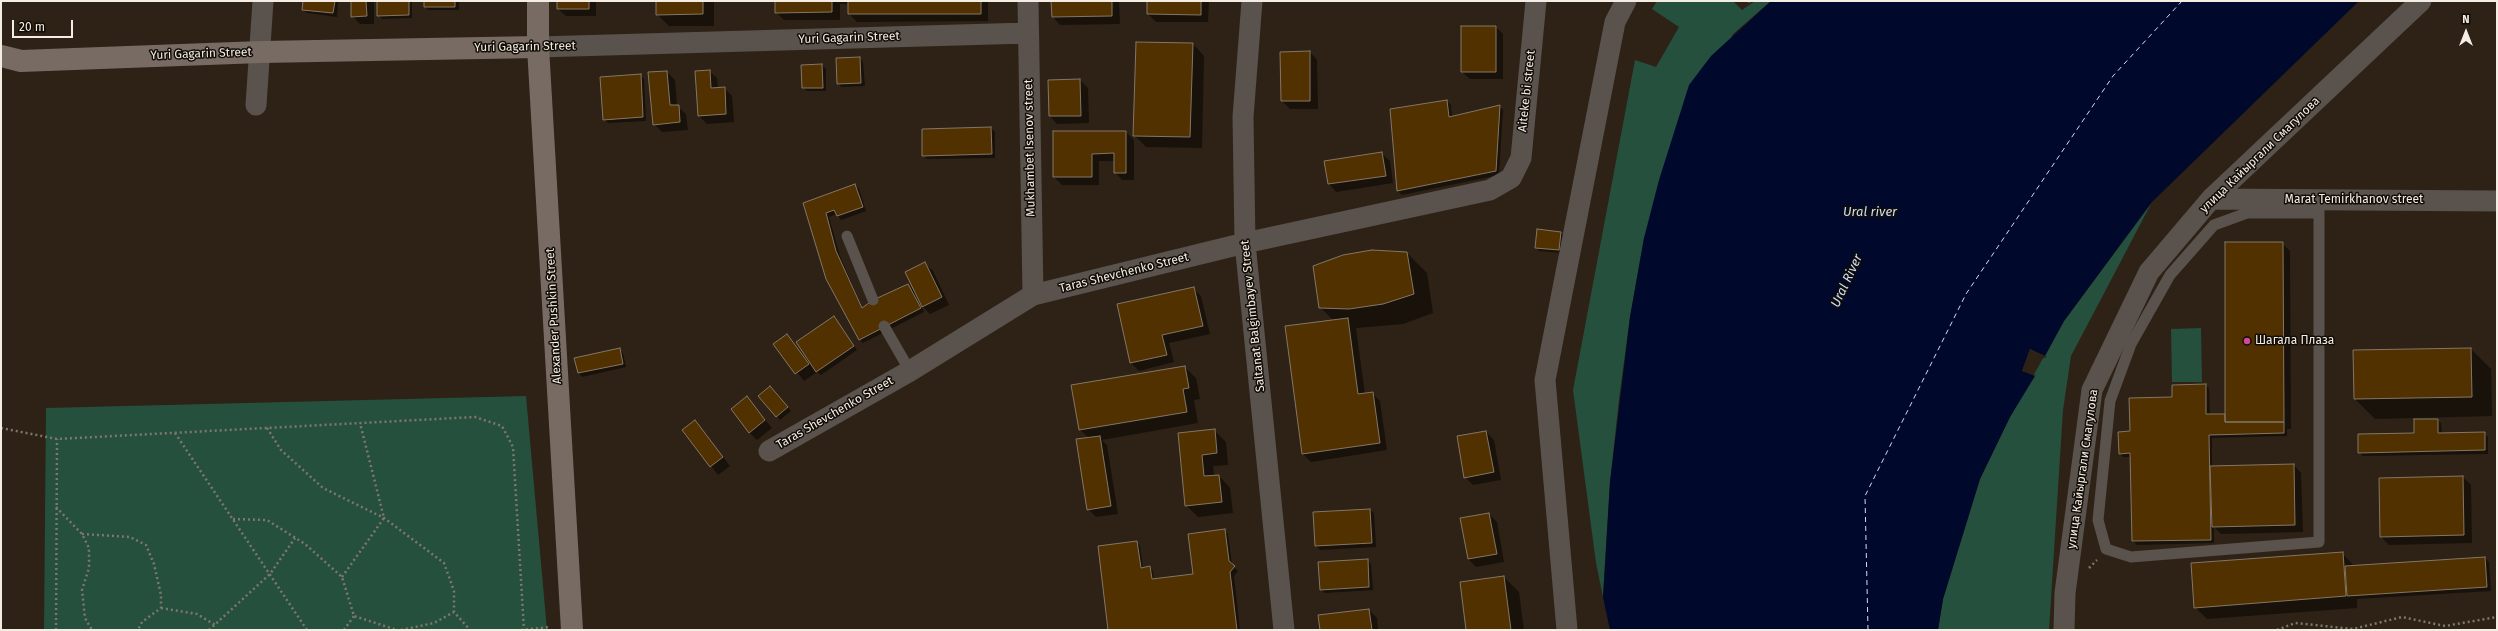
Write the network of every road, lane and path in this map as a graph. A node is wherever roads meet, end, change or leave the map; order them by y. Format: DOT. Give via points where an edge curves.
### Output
graph roads {
  1 [pos="263,1"];
  2 [pos="538,1"];
  3 [pos="1028,1"];
  4 [pos="1252,1"];
  5 [pos="1536,1"];
  6 [pos="1626,1"];
  7 [pos="2421,1"];
  8 [pos="1028,33"];
  9 [pos="538,47"];
  10 [pos="261,52"];
  11 [pos="11,58"];
  12 [pos="1,69"];
  13 [pos="256,105"];
  14 [pos="1511,178"];
  15 [pos="2211,199"];
  16 [pos="2497,201"];
  17 [pos="2319,206"];
  18 [pos="847,236"];
  19 [pos="1245,243"];
  20 [pos="1033,294"];
  21 [pos="873,300"];
  22 [pos="884,326"];
  23 [pos="910,371"];
  24 [pos="360,423"];
  25 [pos="1,428"];
  26 [pos="266,428"];
  27 [pos="175,433"];
  28 [pos="57,439"];
  29 [pos="769,451"];
  30 [pos="56,507"];
  31 [pos="384,518"];
  32 [pos="233,519"];
  33 [pos="82,534"];
  34 [pos="295,538"];
  35 [pos="270,574"];
  36 [pos="342,577"];
  37 [pos="161,608"];
  38 [pos="454,612"];
  39 [pos="354,616"];
  40 [pos="2497,617"];
  41 [pos="215,625"];
  42 [pos="572,627"];
  43 [pos="56,630"];
  44 [pos="92,630"];
  45 [pos="138,630"];
  46 [pos="209,630"];
  47 [pos="308,630"];
  48 [pos="344,630"];
  49 [pos="398,630"];
  50 [pos="401,630"];
  51 [pos="470,630"];
  52 [pos="523,630"];
  53 [pos="1284,630"];
  54 [pos="1567,630"];
  55 [pos="2064,630"];
  56 [pos="2277,630"];
  1 -- 10 [label="street"];
  2 -- 9 [label="street, Alexander Pushkin Street"];
  3 -- 8 [label="street, Mukhambet Isenov street"];
  4 -- 19 [label="street, Saltanat Balgimbayev Street" via="1243,117"];
  5 -- 14 [label="street, Aiteke bi street" via="1521,158"];
  6 -- 54 [label="street" via="1615,22 1545,380"];
  7 -- 15 [label="street, улица Кайыргали Смагулова"];
  8 -- 9 [label="street, Yuri Gagarin Street"];
  8 -- 20 [label="street, Mukhambet Isenov street"];
  9 -- 10 [label="street, Yuri Gagarin Street"];
  9 -- 42 [label="street, Alexander Pushkin Street"];
  10 -- 11 [label="street, Yuri Gagarin Street"];
  10 -- 13 [label="street"];
  11 -- 12 [label="street, Yuri Gagarin Street"];
  14 -- 19 [label="street, Taras Shevchenko Street" via="1490,190"];
  15 -- 17 [label="street, Marat Temirkhanov street"];
  15 -- 55 [label="street, улица Кайыргали Смагулова" via="2150,272 2092,390 2065,593"];
  16 -- 17 [label="street, Marat Temirkhanov street"];
  17 -- 17 [label="lane" via="2319,542 2130,557 2106,549 2098,520 2110,401 2132,344 2170,275 2214,225 2247,213"];
  18 -- 21 [label="lane"];
  19 -- 20 [label="street, Taras Shevchenko Street"];
  19 -- 53 [label="street, Saltanat Balgimbayev Street"];
  20 -- 23 [label="street, Taras Shevchenko Street"];
  22 -- 23 [label="lane"];
  23 -- 29 [label="street, Taras Shevchenko Street"];
  24 -- 26 [label="path"];
  24 -- 31 [label="path"];
  24 -- 52 [label="path" via="475,417 502,426 513,447"];
  25 -- 28 [label="path"];
  26 -- 27 [label="path"];
  26 -- 31 [label="path" via="281,450 323,488"];
  27 -- 28 [label="path"];
  27 -- 32 [label="path"];
  28 -- 30 [label="path"];
  30 -- 33 [label="path"];
  30 -- 43 [label="path"];
  31 -- 36 [label="path"];
  31 -- 38 [label="path" via="444,563 454,591"];
  32 -- 34 [label="path" via="267,520"];
  32 -- 35 [label="path"];
  33 -- 37 [label="path" via="130,537 146,544 154,564 161,595"];
  33 -- 44 [label="path" via="89,548 89,568 82,590 85,618"];
  34 -- 35 [label="path"];
  34 -- 36 [label="path" via="306,544"];
  35 -- 41 [label="path"];
  35 -- 47 [label="path"];
  36 -- 39 [label="path"];
  37 -- 41 [label="path" via="197,614"];
  37 -- 45 [label="path" via="142,622"];
  38 -- 50 [label="path" via="434,623"];
  38 -- 51 [label="path"];
  39 -- 48 [label="path"];
  39 -- 49 [label="path"];
  40 -- 56 [label="path" via="2445,626 2402,617 2353,629 2295,623"];
  41 -- 46 [label="path"];
  42 -- 52 [label="path"];
}
